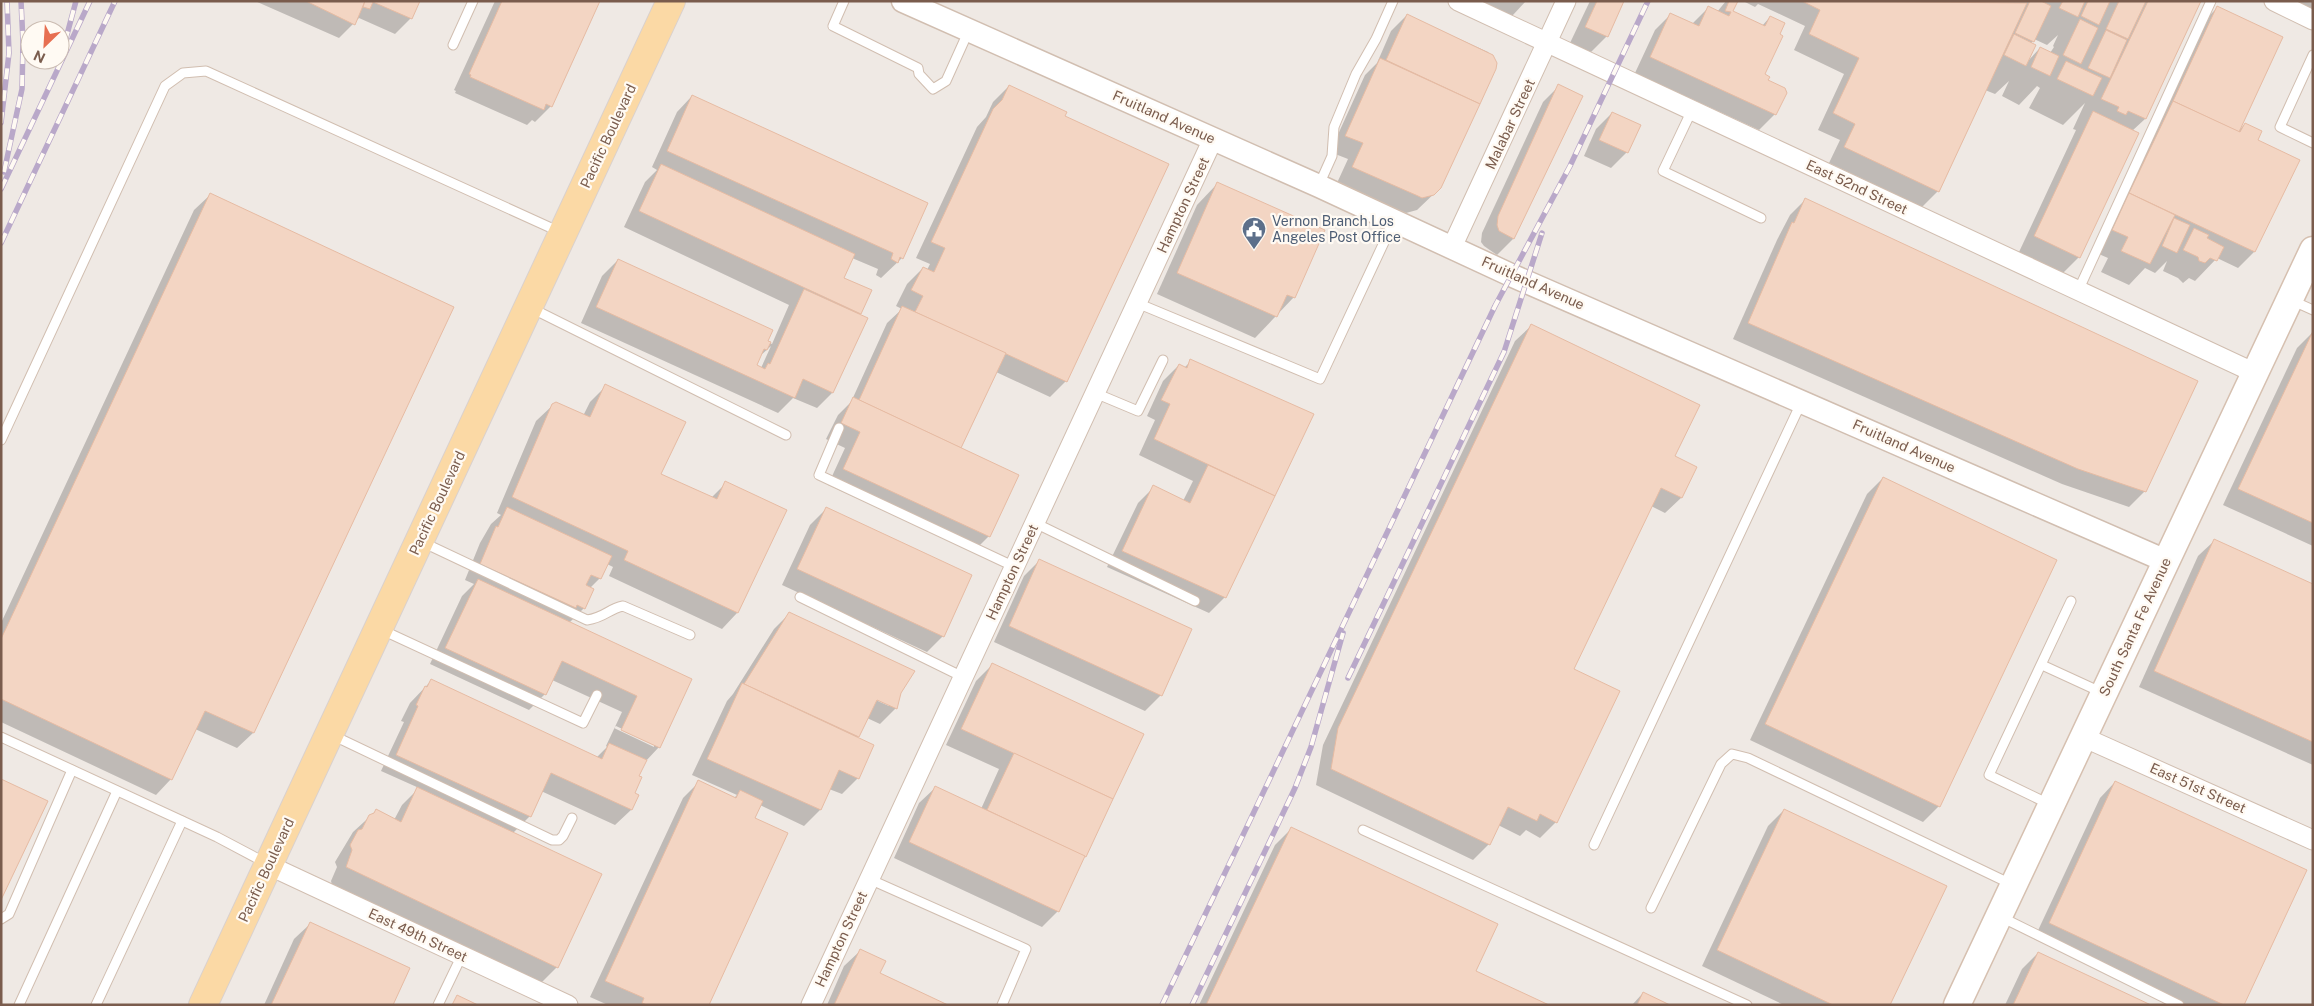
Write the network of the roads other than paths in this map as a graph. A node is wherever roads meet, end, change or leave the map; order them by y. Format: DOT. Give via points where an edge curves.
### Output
graph roads {
  1 [pos="473,1"];
  2 [pos="671,1"];
  3 [pos="844,1"];
  4 [pos="903,1"];
  5 [pos="1393,1"];
  6 [pos="1458,1"];
  7 [pos="1566,1"];
  8 [pos="2211,1"];
  9 [pos="2274,1"];
  10 [pos="2313,20"];
  11 [pos="970,30"];
  12 [pos="1547,43"];
  13 [pos="453,45"];
  14 [pos="2313,55"];
  15 [pos="1692,110"];
  16 [pos="1213,139"];
  17 [pos="2313,143"];
  18 [pos="1319,186"];
  19 [pos="1761,218"];
  20 [pos="1394,221"];
  21 [pos="562,234"];
  22 [pos="1452,247"];
  23 [pos="2313,250"];
  24 [pos="2078,291"];
  25 [pos="2289,300"];
  26 [pos="1137,303"];
  27 [pos="528,307"];
  28 [pos="2313,310"];
  29 [pos="1163,360"];
  30 [pos="2255,373"];
  31 [pos="1095,393"];
  32 [pos="1802,401"];
  33 [pos="839,428"];
  34 [pos="786,436"];
  35 [pos="1,440"];
  36 [pos="1035,523"];
  37 [pos="419,540"];
  38 [pos="2166,561"];
  39 [pos="1015,567"];
  40 [pos="800,597"];
  41 [pos="2071,601"];
  42 [pos="1195,602"];
  43 [pos="378,628"];
  44 [pos="690,635"];
  45 [pos="2042,665"];
  46 [pos="963,677"];
  47 [pos="2104,693"];
  48 [pos="597,695"];
  49 [pos="329,734"];
  50 [pos="1,737"];
  51 [pos="2083,737"];
  52 [pos="72,770"];
  53 [pos="117,791"];
  54 [pos="2051,805"];
  55 [pos="572,818"];
  56 [pos="182,821"];
  57 [pos="1363,830"];
  58 [pos="2313,840"];
  59 [pos="1594,845"];
  60 [pos="268,865"];
  61 [pos="869,879"];
  62 [pos="2013,885"];
  63 [pos="1651,908"];
  64 [pos="1999,916"];
  65 [pos="1,919"];
  66 [pos="462,955"];
  67 [pos="19,1005"];
  68 [pos="96,1005"];
  69 [pos="203,1005"];
  70 [pos="438,1005"];
  71 [pos="568,1005"];
  72 [pos="811,1005"];
  73 [pos="1002,1005"];
  74 [pos="1747,1005"];
  75 [pos="1957,1005"];
  76 [pos="2179,1005"];
  1 -- 13 [label="lane"];
  2 -- 21 [label="main road, Pacific Boulevard"];
  3 -- 11 [label="lane" via="833,26 918,68 919,74 933,89 946,81"];
  4 -- 11 [label="street, Fruitland Avenue"];
  5 -- 18 [label="lane" via="1356,74 1334,128 1332,156"];
  6 -- 12 [label="street, East 52nd Street"];
  7 -- 12 [label="street, Malabar Street"];
  8 -- 24 [label="lane"];
  9 -- 10 [label="street"];
  11 -- 16 [label="street, Fruitland Avenue"];
  12 -- 15 [label="street, East 52nd Street"];
  12 -- 22 [label="street, Malabar Street"];
  14 -- 17 [label="lane" via="2280,127"];
  15 -- 19 [label="lane" via="1663,171"];
  15 -- 24 [label="street, East 52nd Street"];
  16 -- 18 [label="street, Fruitland Avenue"];
  16 -- 26 [label="street, Hampton Street"];
  18 -- 20 [label="street, Fruitland Avenue"];
  20 -- 22 [label="street, Fruitland Avenue"];
  20 -- 26 [label="lane" via="1320,379"];
  21 -- 27 [label="main road, Pacific Boulevard"];
  21 -- 35 [label="lane" via="206,71 183,73 165,86"];
  22 -- 32 [label="street, Fruitland Avenue"];
  23 -- 25 [label="main road, South Santa Fe Avenue"];
  24 -- 30 [label="street, East 52nd Street"];
  25 -- 28 [label="lane"];
  25 -- 30 [label="main road, South Santa Fe Avenue"];
  26 -- 31 [label="street, Hampton Street"];
  27 -- 34 [label="lane"];
  27 -- 37 [label="main road, Pacific Boulevard"];
  29 -- 31 [label="lane" via="1138,411"];
  30 -- 38 [label="main road, South Santa Fe Avenue"];
  31 -- 36 [label="street, Hampton Street"];
  32 -- 38 [label="street, Fruitland Avenue"];
  32 -- 59 [label="lane"];
  33 -- 39 [label="lane" via="819,475"];
  36 -- 39 [label="street, Hampton Street"];
  36 -- 42 [label="lane"];
  37 -- 43 [label="main road, Pacific Boulevard"];
  37 -- 44 [label="lane" via="587,620 601,618 623,606"];
  38 -- 47 [label="main road, South Santa Fe Avenue"];
  39 -- 46 [label="street, Hampton Street"];
  40 -- 46 [label="lane"];
  41 -- 45 [label="lane"];
  43 -- 48 [label="lane" via="583,723"];
  43 -- 49 [label="main road, Pacific Boulevard"];
  45 -- 47 [label="lane"];
  45 -- 54 [label="lane" via="1989,775"];
  46 -- 61 [label="street, Hampton Street"];
  47 -- 51 [label="main road, South Santa Fe Avenue"];
  49 -- 55 [label="lane" via="552,840 563,836"];
  49 -- 60 [label="main road, Pacific Boulevard"];
  50 -- 52 [label="lane"];
  51 -- 54 [label="main road, South Santa Fe Avenue"];
  51 -- 58 [label="street, East 51st Street"];
  52 -- 53 [label="lane"];
  52 -- 65 [label="lane" via="8,914"];
  53 -- 56 [label="lane"];
  53 -- 67 [label="lane"];
  54 -- 62 [label="main road, South Santa Fe Avenue"];
  56 -- 60 [label="lane"];
  56 -- 68 [label="lane"];
  57 -- 74 [label="lane"];
  60 -- 66 [label="street, East 49th Street"];
  60 -- 69 [label="main road, Pacific Boulevard"];
  61 -- 72 [label="street, Hampton Street"];
  61 -- 73 [label="lane" via="1026,948"];
  62 -- 63 [label="lane" via="1748,758 1732,754 1721,764"];
  62 -- 64 [label="main road, South Santa Fe Avenue"];
  64 -- 75 [label="main road, South Santa Fe Avenue"];
  64 -- 76 [label="lane"];
  66 -- 70 [label="lane"];
  66 -- 71 [label="street, East 49th Street"];
}
